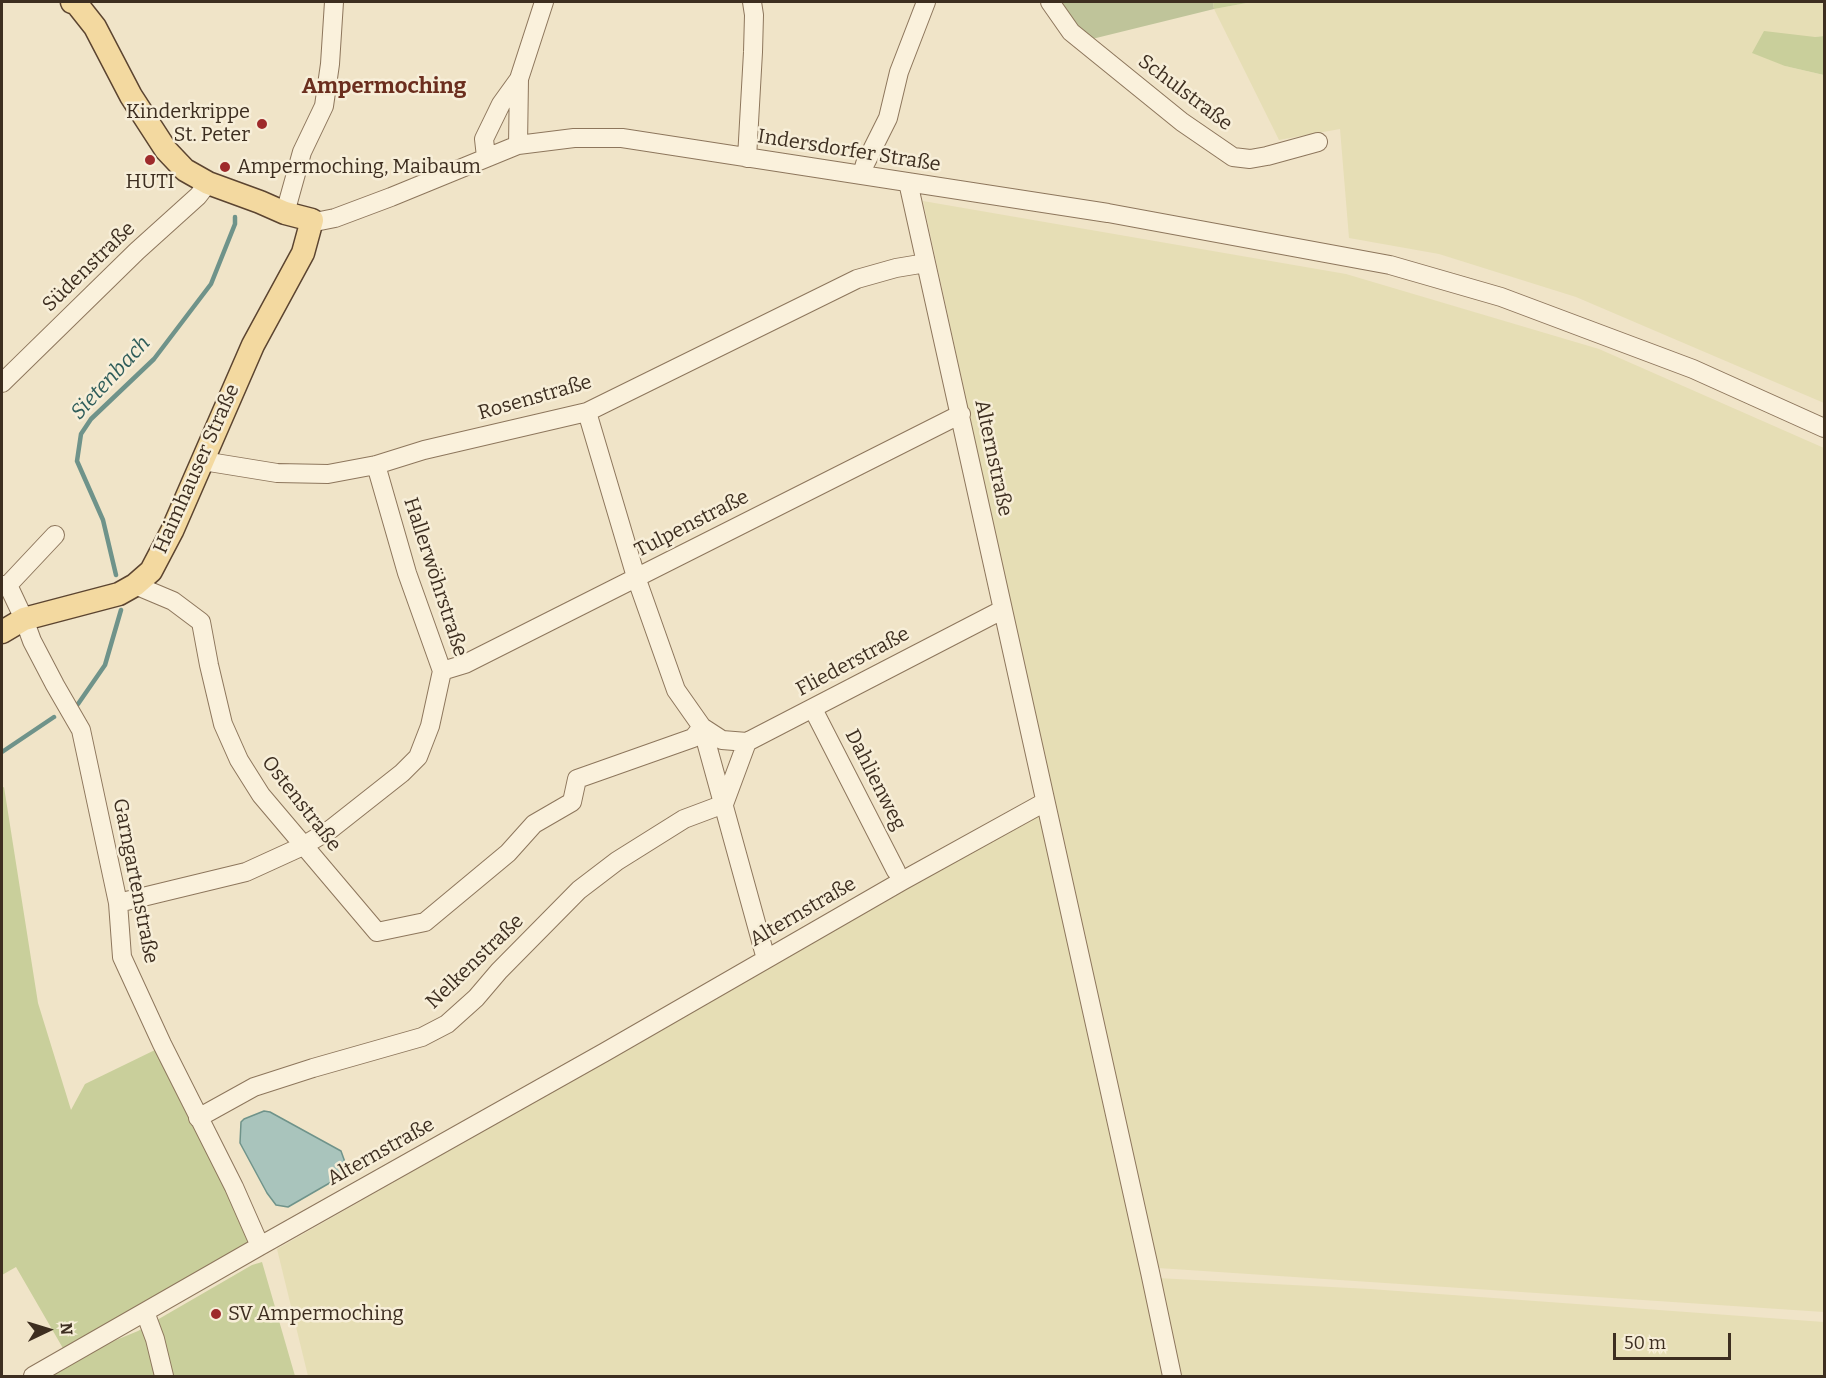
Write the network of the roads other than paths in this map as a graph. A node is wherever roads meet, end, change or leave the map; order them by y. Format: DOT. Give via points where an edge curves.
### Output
graph roads {
  1 [pos="75,2"];
  2 [pos="334,2"];
  3 [pos="544,2"];
  4 [pos="752,2"];
  5 [pos="926,2"];
  6 [pos="1050,2"];
  7 [pos="519,79"];
  8 [pos="1318,142"];
  9 [pos="518,145"];
  10 [pos="486,157"];
  11 [pos="747,158"];
  12 [pos="862,175"];
  13 [pos="908,182"];
  14 [pos="208,183"];
  15 [pos="285,213"];
  16 [pos="312,220"];
  17 [pos="926,263"];
  18 [pos="2,383"];
  19 [pos="587,412"];
  20 [pos="961,414"];
  21 [pos="1824,428"];
  22 [pos="203,461"];
  23 [pos="376,465"];
  24 [pos="55,535"];
  25 [pos="636,577"];
  26 [pos="5,585"];
  27 [pos="135,585"];
  28 [pos="1002,610"];
  29 [pos="24,619"];
  30 [pos="2,632"];
  31 [pos="442,671"];
  32 [pos="813,709"];
  33 [pos="702,727"];
  34 [pos="747,742"];
  35 [pos="1045,802"];
  36 [pos="724,804"];
  37 [pos="303,846"];
  38 [pos="896,871"];
  39 [pos="118,903"];
  40 [pos="766,959"];
  41 [pos="198,1118"];
  42 [pos="260,1246"];
  43 [pos="145,1312"];
  44 [pos="33,1377"];
  45 [pos="164,1377"];
  46 [pos="1172,1377"];
  1 -- 14 [label="main road" via="94,27 166,150 185,170"];
  2 -- 15 [label="street" via="324,106 302,152"];
  3 -- 7 [label="street"];
  4 -- 11 [label="street"];
  5 -- 12 [label="street" via="899,72 888,118"];
  6 -- 8 [label="street, Schulstraße" via="1071,32 1182,122 1233,157 1258,158"];
  7 -- 9 [label="street"];
  7 -- 10 [label="street" via="484,139"];
  9 -- 10 [label="street, Indersdorfer Straße"];
  9 -- 11 [label="street, Indersdorfer Straße" via="574,138 622,138"];
  10 -- 16 [label="street, Indersdorfer Straße" via="335,218"];
  11 -- 12 [label="street, Indersdorfer Straße"];
  12 -- 13 [label="street, Indersdorfer Straße"];
  13 -- 17 [label="street, Alternstraße"];
  13 -- 21 [label="street, Indersdorfer Straße" via="1108,213 1390,265 1512,301 1693,369"];
  14 -- 15 [label="main road"];
  14 -- 18 [label="street, Südenstraße"];
  15 -- 16 [label="main road"];
  16 -- 22 [label="main road, Haimhauser Straße" via="303,253 253,345"];
  17 -- 19 [label="street, Rosenstraße" via="857,279"];
  17 -- 20 [label="street, Alternstraße"];
  19 -- 23 [label="street, Rosenstraße"];
  19 -- 25 [label="street"];
  20 -- 25 [label="street, Tulpenstraße"];
  20 -- 28 [label="street, Alternstraße"];
  22 -- 23 [label="street, Rosenstraße" via="277,473 328,474"];
  22 -- 27 [label="main road, Haimhauser Straße" via="151,571"];
  23 -- 31 [label="street, Hallerwöhrstraße" via="407,573"];
  24 -- 26 [label="street"];
  25 -- 31 [label="street, Tulpenstraße" via="465,664"];
  25 -- 33 [label="street" via="676,690"];
  26 -- 29 [label="street, Garngartenstraße"];
  27 -- 29 [label="main road, Haimhauser Straße" via="119,594"];
  27 -- 37 [label="street, Ostenstraße" via="172,601 201,622 223,723 239,760 261,795"];
  28 -- 32 [label="street, Fliederstraße"];
  28 -- 35 [label="street, Alternstraße"];
  29 -- 30 [label="main road, Haimhauser Straße"];
  29 -- 39 [label="street, Garngartenstraße" via="32,641 81,729"];
  31 -- 37 [label="street, Hallerwöhrstraße" via="430,726 418,758"];
  32 -- 34 [label="street, Fliederstraße"];
  32 -- 38 [label="street, Dahlienweg"];
  33 -- 34 [label="street" via="722,740"];
  33 -- 36 [label="street"];
  33 -- 37 [label="street, Ostenstraße" via="693,738 577,778 572,802 534,824 508,853 425,922 377,932"];
  34 -- 36 [label="street"];
  35 -- 40 [label="street, Alternstraße"];
  35 -- 46 [label="street"];
  36 -- 40 [label="street"];
  36 -- 41 [label="street, Nelkenstraße" via="684,819 579,890 447,1024 422,1037 254,1087"];
  37 -- 39 [label="street, Hallerwöhrstraße" via="246,872"];
  39 -- 41 [label="street, Garngartenstraße" via="122,957"];
  40 -- 42 [label="street, Alternstraße"];
  41 -- 42 [label="street, Garngartenstraße"];
  42 -- 43 [label="street, Alternstraße"];
  43 -- 44 [label="street, Alternstraße"];
  43 -- 45 [label="street"];
}
